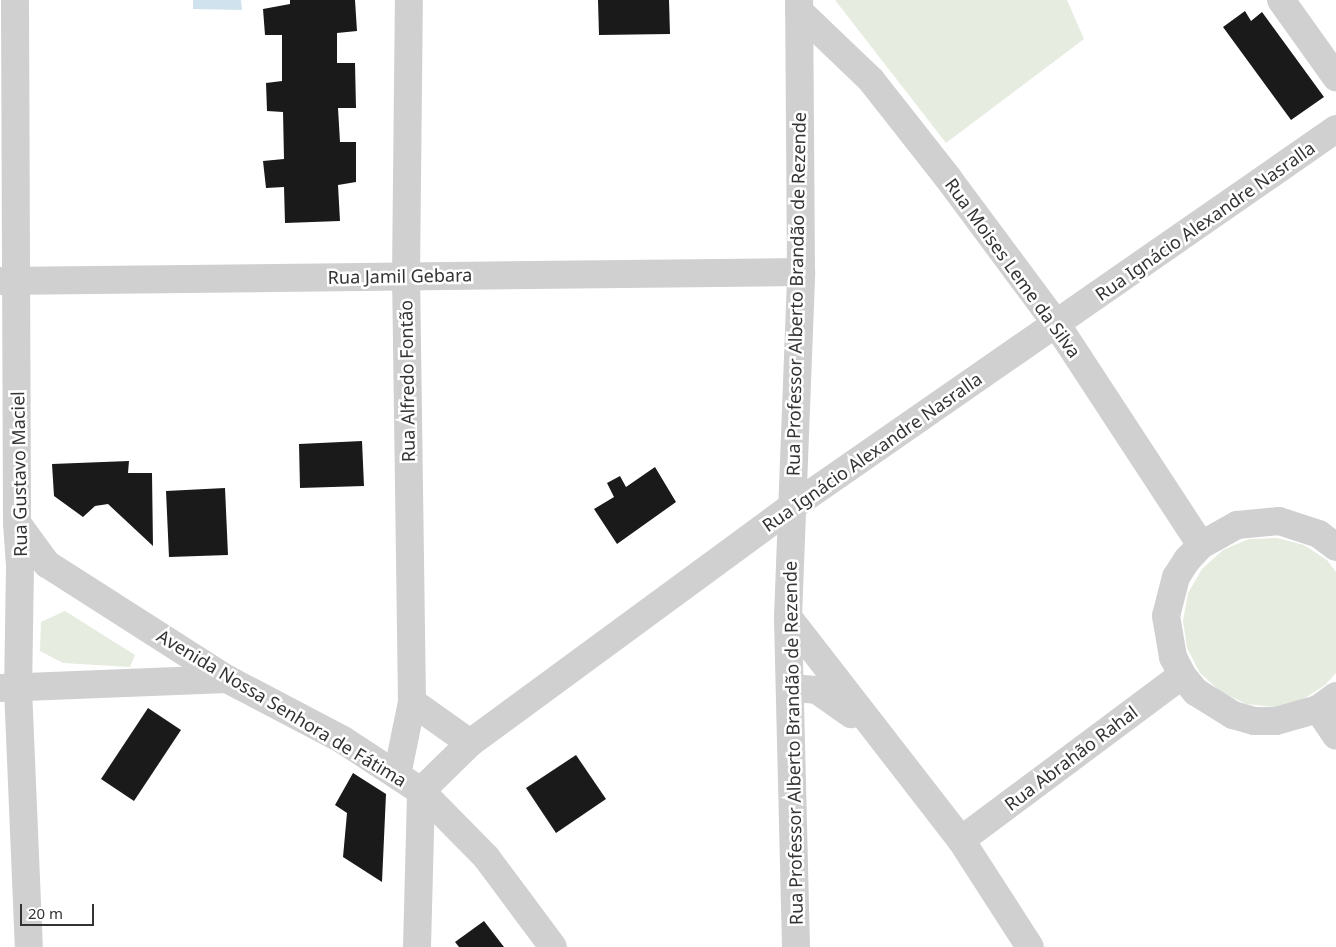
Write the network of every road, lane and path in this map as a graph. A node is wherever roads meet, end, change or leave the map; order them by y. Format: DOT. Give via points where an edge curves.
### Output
graph roads {
  1 [pos="15,0"];
  2 [pos="409,0"];
  3 [pos="1280,0"];
  4 [pos="799,6"];
  5 [pos="1336,76"];
  6 [pos="1336,129"];
  7 [pos="801,272"];
  8 [pos="406,276"];
  9 [pos="8,281"];
  10 [pos="1057,325"];
  11 [pos="793,506"];
  12 [pos="8,518"];
  13 [pos="1201,545"];
  14 [pos="1336,547"];
  15 [pos="10,560"];
  16 [pos="47,564"];
  17 [pos="788,617"];
  18 [pos="1182,675"];
  19 [pos="227,679"];
  20 [pos="9,688"];
  21 [pos="790,688"];
  22 [pos="412,702"];
  23 [pos="1327,702"];
  24 [pos="873,728"];
  25 [pos="1336,736"];
  26 [pos="470,743"];
  27 [pos="397,775"];
  28 [pos="421,791"];
  29 [pos="961,840"];
  30 [pos="29,947"];
  31 [pos="417,947"];
  32 [pos="553,947"];
  33 [pos="796,947"];
  34 [pos="1030,947"];
  1 -- 9 [label="street, Rua Gustavo Maciel"];
  2 -- 8 [label="street, Rua Alfredo Fontão"];
  3 -- 5 [label="street"];
  4 -- 7 [label="street, Rua Professor Alberto Brandão de Rezende"];
  4 -- 10 [label="street, Rua Moises Leme da Silva" via="871,80"];
  6 -- 10 [label="street, Rua Ignácio Alexandre Nasralla"];
  7 -- 8 [label="street, Rua Jamil Gebara"];
  7 -- 11 [label="street, Rua Professor Alberto Brandão de Rezende"];
  8 -- 9 [label="street, Rua Jamil Gebara"];
  8 -- 22 [label="street, Rua Alfredo Fontão"];
  9 -- 12 [label="street, Rua Gustavo Maciel"];
  10 -- 11 [label="street, Rua Ignácio Alexandre Nasralla"];
  10 -- 13 [label="street, Rua Moises Leme da Silva"];
  11 -- 17 [label="street, Rua Professor Alberto Brandão de Rezende"];
  11 -- 26 [label="street, Rua Ignácio Alexandre Nasralla"];
  12 -- 15 [label="street, Rua Gustavo Maciel"];
  12 -- 16 [label="street, Avenida Nossa Senhora de Fátima"];
  13 -- 14 [label="street" via="1237,525 1279,521 1319,534"];
  13 -- 18 [label="street" via="1176,577 1166,616 1173,656"];
  15 -- 16 [label="street"];
  15 -- 20 [label="street, Rua Gustavo Maciel"];
  16 -- 19 [label="street, Avenida Nossa Senhora de Fátima"];
  17 -- 21 [label="street, Rua Professor Alberto Brandão de Rezende"];
  17 -- 24 [label="street"];
  18 -- 23 [label="street" via="1213,706 1254,721 1290,718"];
  18 -- 29 [label="street, Rua Abrahão Rahal"];
  19 -- 20 [label="street"];
  19 -- 27 [label="street, Avenida Nossa Senhora de Fátima" via="343,740"];
  20 -- 30 [label="street, Rua Gustavo Maciel"];
  21 -- 24 [label="street" via="804,686 826,694"];
  21 -- 33 [label="street, Rua Professor Alberto Brandão de Rezende"];
  22 -- 26 [label="street"];
  22 -- 27 [label="street, Rua Alfredo Fontão"];
  23 -- 25 [label="street"];
  24 -- 29 [label="street"];
  26 -- 28 [label="street, Rua Ignácio Alexandre Nasralla"];
  27 -- 28 [label="street, Avenida Nossa Senhora de Fátima"];
  28 -- 31 [label="street"];
  28 -- 32 [label="street, Avenida Nossa Senhora de Fátima" via="486,857"];
  29 -- 34 [label="street"];
}
